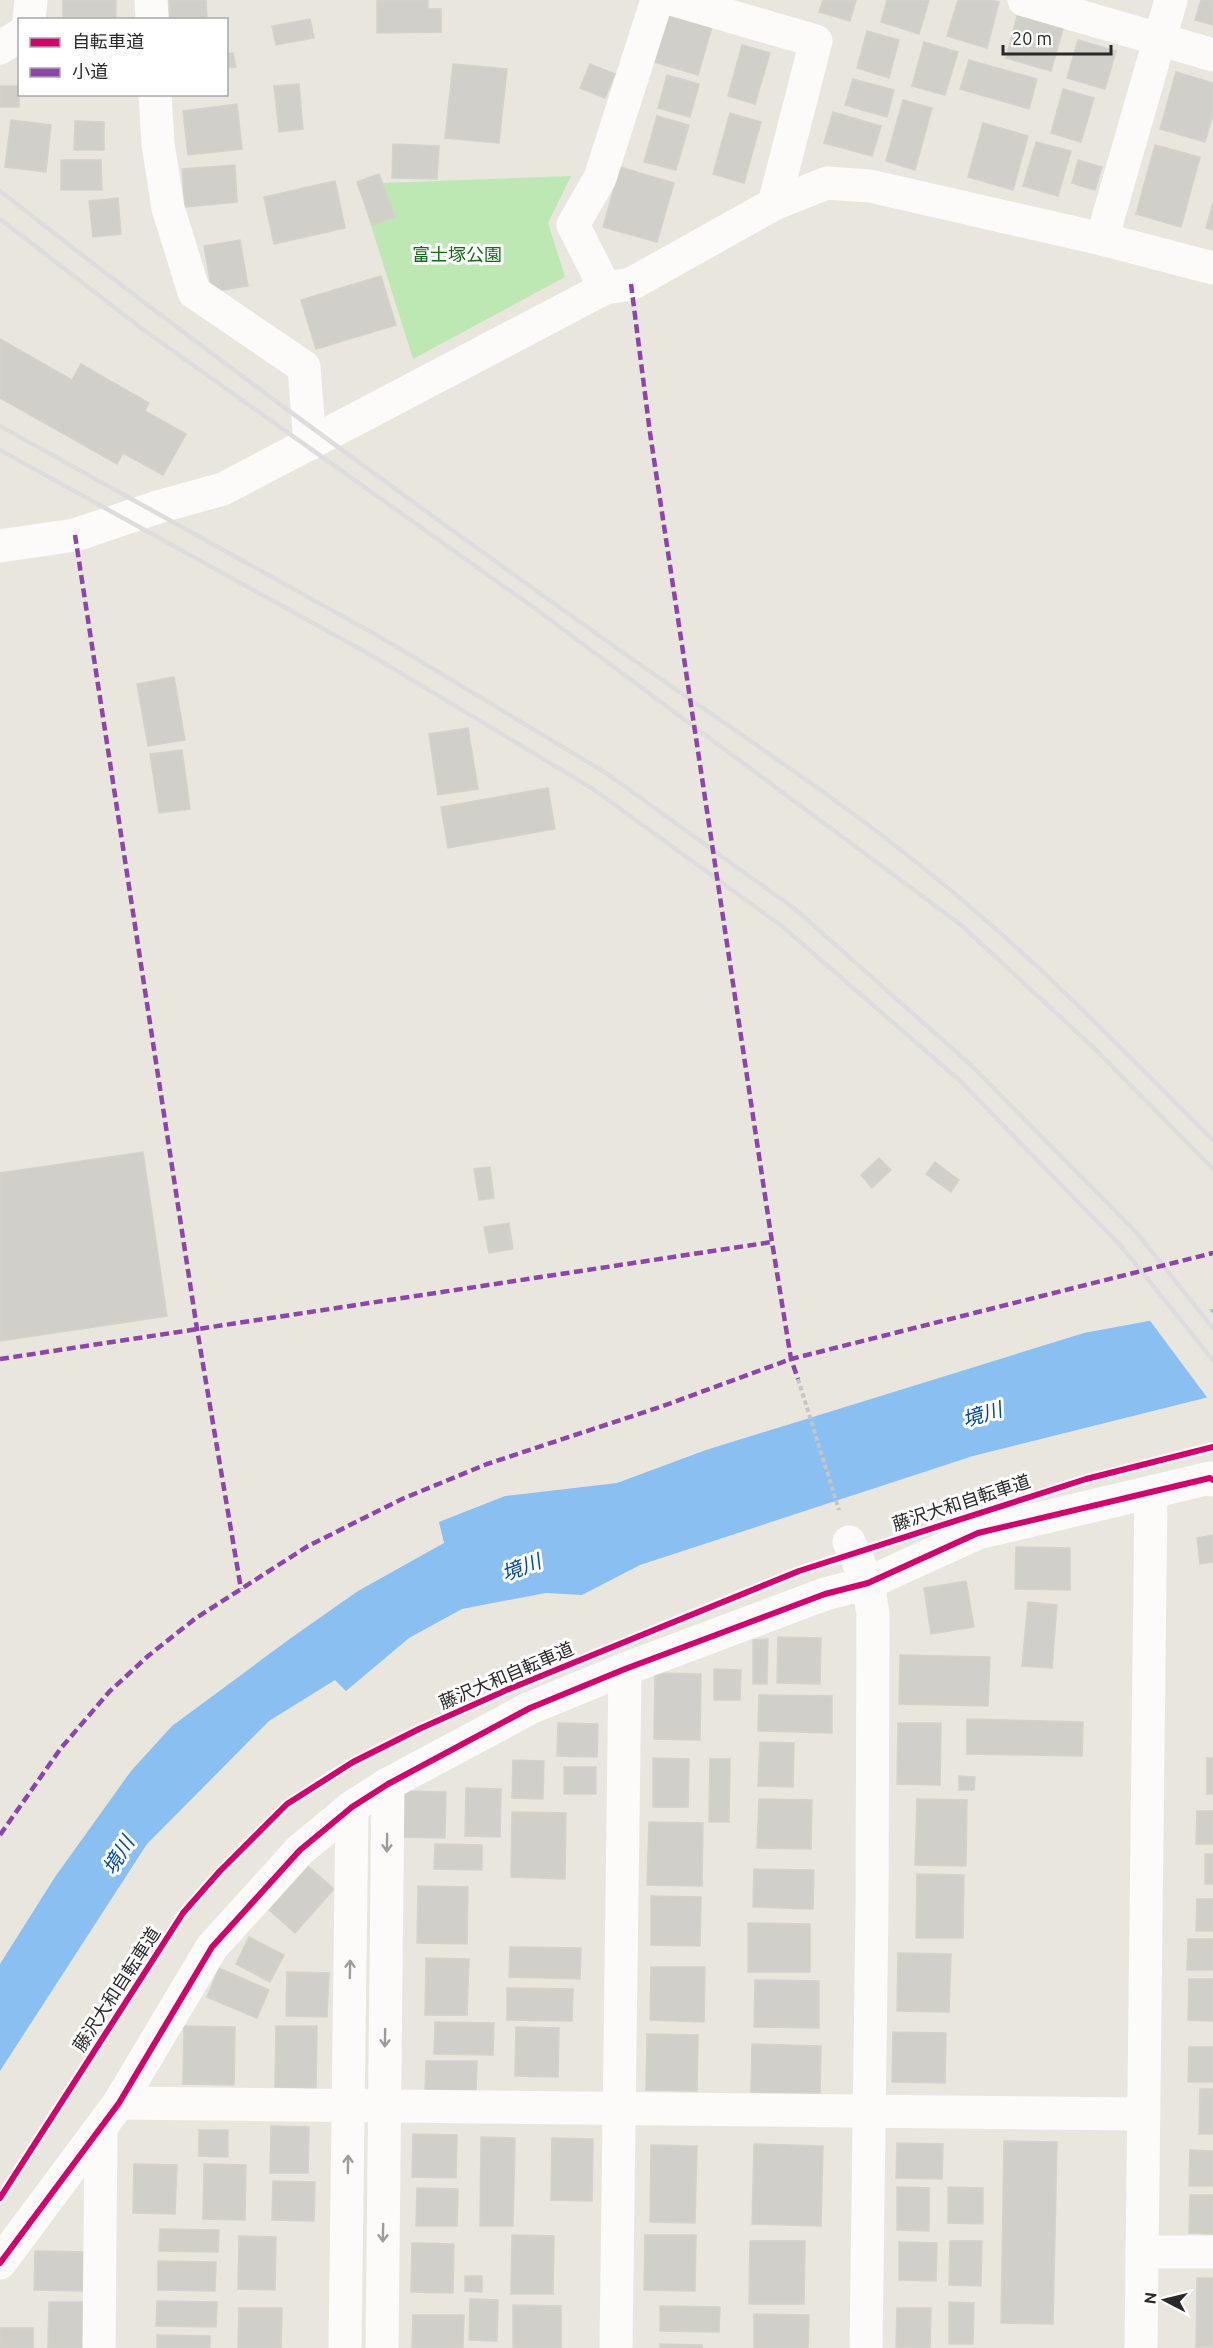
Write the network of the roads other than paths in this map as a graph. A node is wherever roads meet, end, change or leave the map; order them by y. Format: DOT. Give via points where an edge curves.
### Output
graph roads {
  1 [pos="31,0"];
  2 [pos="151,0"];
  3 [pos="657,0"];
  4 [pos="674,0"];
  5 [pos="1024,0"];
  6 [pos="1171,0"];
  7 [pos="29,18"];
  8 [pos="152,18"];
  9 [pos="18,36"];
  10 [pos="1160,40"];
  11 [pos="0,48"];
  12 [pos="1213,55"];
  13 [pos="155,96"];
  14 [pos="774,204"];
  15 [pos="1101,239"];
  16 [pos="1213,268"];
  17 [pos="605,288"];
  18 [pos="310,444"];
  19 [pos="0,546"];
  20 [pos="1213,1480"];
  21 [pos="1151,1492"];
  22 [pos="849,1542"];
  23 [pos="868,1583"];
  24 [pos="624,1669"];
  25 [pos="388,1784"];
  26 [pos="352,1807"];
  27 [pos="348,2105"];
  28 [pos="385,2106"];
  29 [pos="619,2108"];
  30 [pos="869,2111"];
  31 [pos="1143,2114"];
  32 [pos="110,2116"];
  33 [pos="1142,2252"];
  34 [pos="1213,2252"];
  35 [pos="0,2263"];
  36 [pos="99,2348"];
  37 [pos="345,2348"];
  38 [pos="382,2348"];
  39 [pos="616,2348"];
  40 [pos="866,2348"];
  41 [pos="1141,2348"];
  1 -- 7 [label="street"];
  2 -- 8 [label="street"];
  3 -- 17 [label="street" via="600,178 573,225"];
  4 -- 14 [label="street" via="816,41"];
  5 -- 10 [label="street"];
  6 -- 10 [label="street"];
  9 -- 11 [label="street"];
  10 -- 12 [label="street"];
  10 -- 15 [label="street"];
  13 -- 18 [label="street" via="168,208 194,292 304,367"];
  14 -- 15 [label="street" via="827,183 870,186"];
  14 -- 17 [label="street" via="630,284"];
  15 -- 16 [label="street"];
  17 -- 18 [label="street"];
  18 -- 19 [label="street" via="223,489 75,535"];
  20 -- 21 [label="street" via="1186,1482"];
  21 -- 23 [label="street" via="978,1533"];
  21 -- 31 [label="street"];
  22 -- 23 [label="street"];
  23 -- 24 [label="street" via="825,1594"];
  23 -- 30 [label="street" via="873,1614"];
  24 -- 25 [label="street" via="530,1708"];
  24 -- 29 [label="street"];
  25 -- 26 [label="street"];
  25 -- 28 [label="street, one-way"];
  27 -- 26 [label="street, one-way"];
  26 -- 32 [label="street" via="300,1850 212,1947"];
  27 -- 28 [label="street"];
  27 -- 32 [label="street"];
  37 -- 27 [label="street, one-way"];
  28 -- 29 [label="street"];
  28 -- 38 [label="street, one-way"];
  29 -- 30 [label="street"];
  29 -- 39 [label="street"];
  30 -- 31 [label="street"];
  30 -- 40 [label="street"];
  31 -- 33 [label="street"];
  32 -- 35 [label="street"];
  32 -- 36 [label="street"];
  33 -- 34 [label="street"];
  33 -- 41 [label="street"];
}
